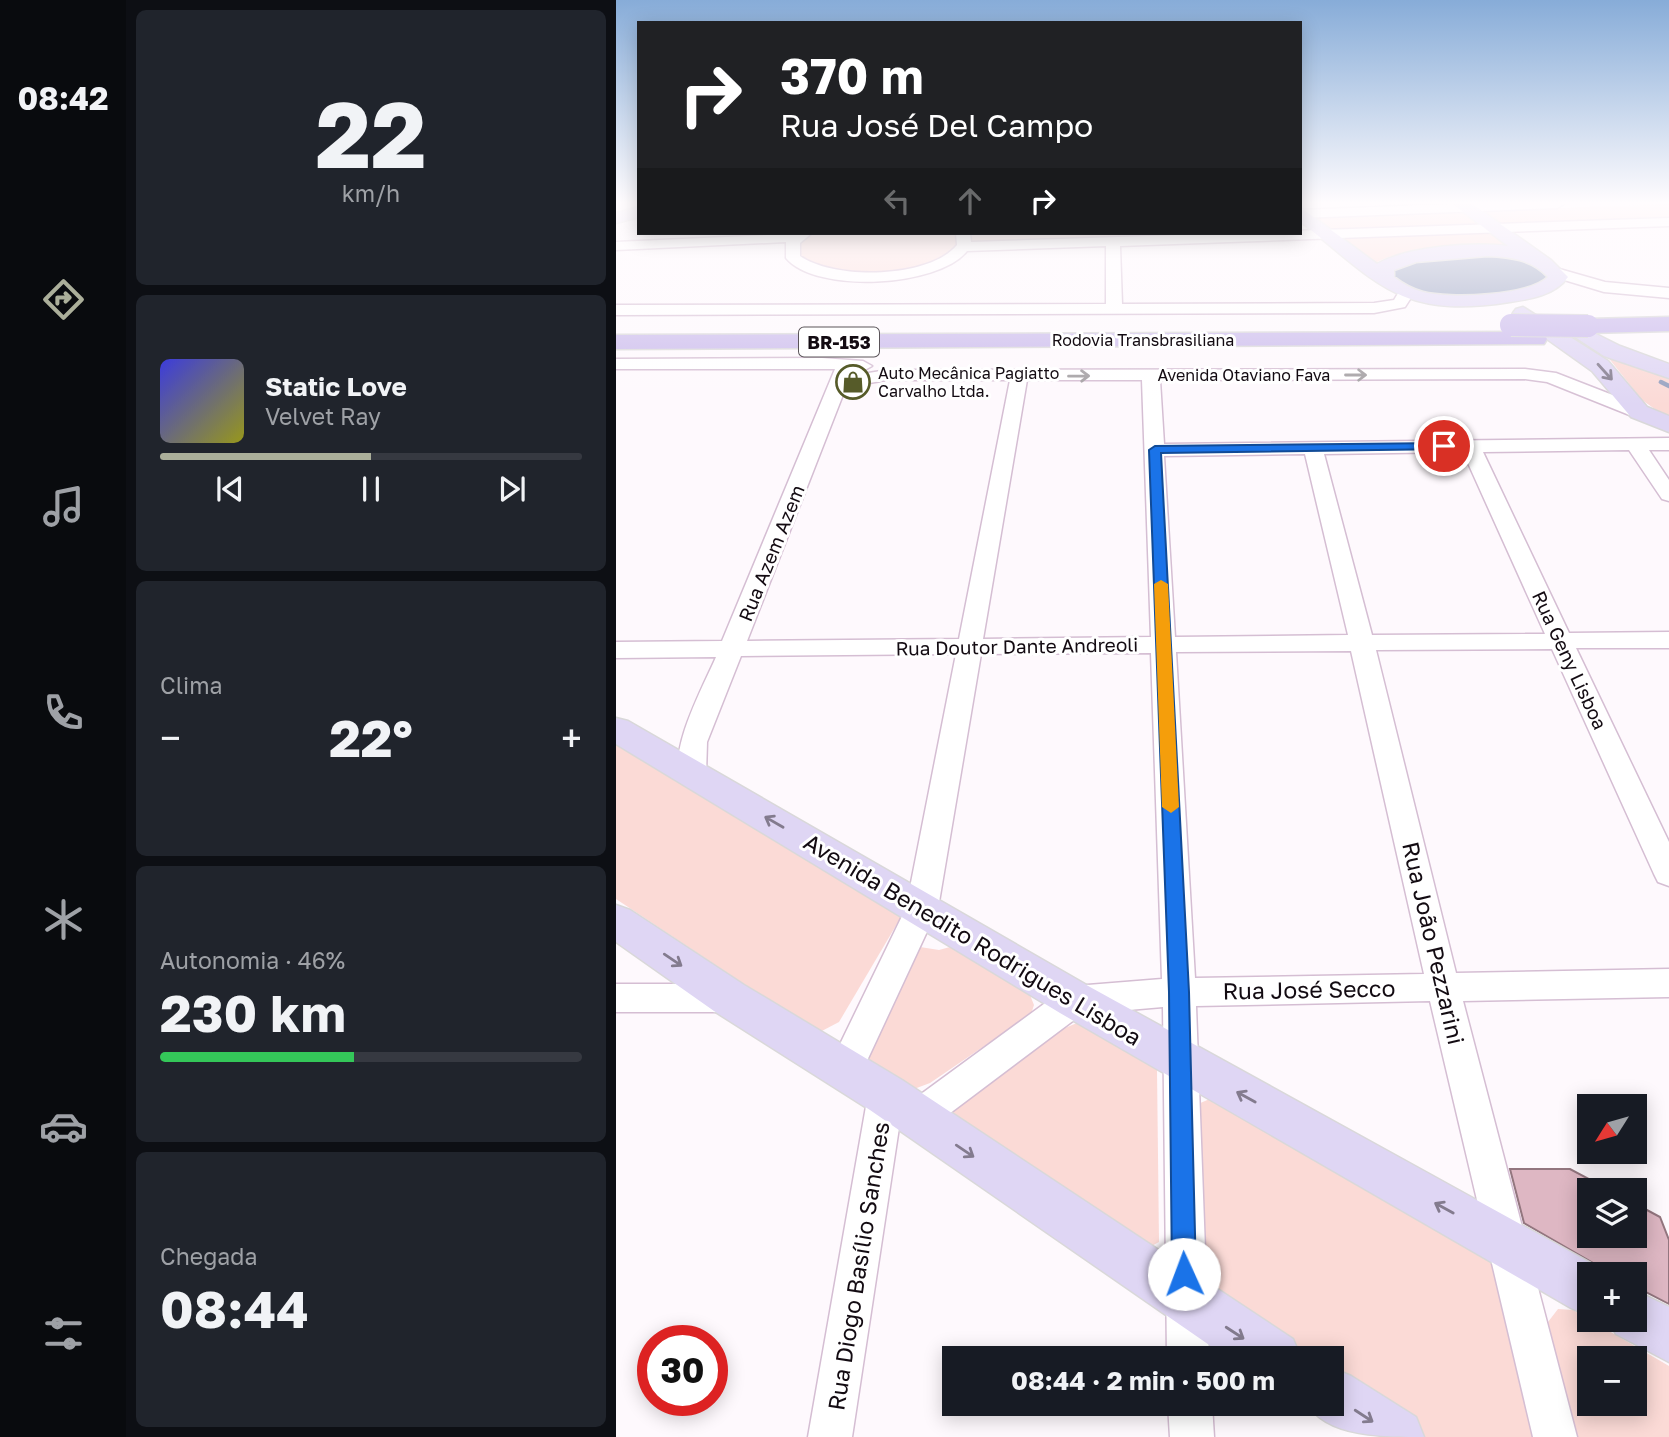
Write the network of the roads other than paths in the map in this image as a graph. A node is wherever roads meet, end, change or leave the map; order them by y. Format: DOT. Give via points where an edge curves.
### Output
graph roads {
  1 [pos="818,271"];
  2 [pos="909,271"];
  3 [pos="1113,271"];
  4 [pos="1374,271"];
  5 [pos="1384,271"];
  6 [pos="1553,271"];
  7 [pos="1556,273"];
  8 [pos="1384,279"];
  9 [pos="1536,292"];
  10 [pos="1406,293"];
  11 [pos="1669,293"];
  12 [pos="1460,301"];
  13 [pos="1114,307"];
  14 [pos="616,310"];
  15 [pos="616,318"];
  16 [pos="1669,324"];
  17 [pos="616,328"];
  18 [pos="817,328"];
  19 [pos="1669,338"];
  20 [pos="1061,341"];
  21 [pos="616,342"];
  22 [pos="616,358"];
  23 [pos="616,364"];
  24 [pos="1669,371"];
  25 [pos="843,373"];
  26 [pos="938,376"];
  27 [pos="1151,376"];
  28 [pos="1019,377"];
  29 [pos="1550,377"];
  30 [pos="1639,412"];
  31 [pos="1669,425"];
  32 [pos="1635,444"];
  33 [pos="1669,444"];
  34 [pos="1470,446"];
  35 [pos="1313,448"];
  36 [pos="1155,450"];
  37 [pos="1669,495"];
  38 [pos="1669,640"];
  39 [pos="1560,641"];
  40 [pos="1363,643"];
  41 [pos="1164,645"];
  42 [pos="968,647"];
  43 [pos="733,648"];
  44 [pos="616,650"];
  45 [pos="616,729"];
  46 [pos="685,759"];
  47 [pos="1669,874"];
  48 [pos="922,908"];
  49 [pos="616,921"];
  50 [pos="1669,984"];
  51 [pos="1444,987"];
  52 [pos="1179,992"];
  53 [pos="616,998"];
  54 [pos="729,998"];
  55 [pos="1075,1000"];
  56 [pos="1179,1060"];
  57 [pos="846,1069"];
  58 [pos="901,1106"];
  59 [pos="1502,1240"];
  60 [pos="1577,1283"];
  61 [pos="1185,1300"];
  62 [pos="1647,1324"];
  63 [pos="1669,1336"];
  64 [pos="1187,1346"];
  65 [pos="1256,1346"];
  66 [pos="1344,1403"];
  67 [pos="1191,1416"];
  68 [pos="831,1437"];
  69 [pos="1192,1437"];
  70 [pos="1396,1437"];
  71 [pos="1555,1437"];
  1 -- 2 [label="street" via="880,277"];
  3 -- 13 [label="street"];
  4 -- 8 [label="main road"];
  5 -- 8 [label="main road"];
  6 -- 7 [label="main road"];
  7 -- 9 [label="main road" via="1556,282"];
  7 -- 11 [label="street" via="1604,287"];
  8 -- 10 [label="main road"];
  9 -- 12 [label="main road"];
  9 -- 24 [label="main road" via="1549,313 1612,352"];
  10 -- 12 [label="main road"];
  10 -- 13 [label="street" via="1399,304 1382,308"];
  12 -- 30 [label="main road, one-way" via="1519,311 1539,323 1600,366"];
  13 -- 14 [label="street"];
  15 -- 18 [label="highway" via="764,321"];
  16 -- 18 [label="highway, Rodovia Transbrasiliana / BR-153, bridge"];
  17 -- 18 [label="highway, Rodovia Transbrasiliana / BR-153"];
  19 -- 20 [label="highway, Rodovia Transbrasiliana / BR-153"];
  20 -- 21 [label="highway, Rodovia Transbrasiliana / BR-153"];
  20 -- 22 [label="highway"];
  23 -- 25 [label="street, Avenida Otaviano Fava"];
  25 -- 26 [label="street, Avenida Otaviano Fava"];
  25 -- 43 [label="street, Rua Azem Azem"];
  26 -- 28 [label="street, Avenida Otaviano Fava"];
  28 -- 27 [label="street, Avenida Otaviano Fava, one-way"];
  27 -- 29 [label="street, Avenida Otaviano Fava, one-way"];
  27 -- 36 [label="street"];
  28 -- 42 [label="street"];
  29 -- 30 [label="street"];
  30 -- 31 [label="main road"];
  32 -- 33 [label="street"];
  32 -- 34 [label="street"];
  32 -- 37 [label="street"];
  34 -- 35 [label="street"];
  34 -- 39 [label="street, Rua Geny Lisboa"];
  35 -- 36 [label="street"];
  35 -- 40 [label="street, Rua João Pezzarini"];
  36 -- 41 [label="street"];
  38 -- 39 [label="street, Rua Doutor Dante Andreoli"];
  39 -- 40 [label="street, Rua Doutor Dante Andreoli"];
  39 -- 47 [label="street, Rua Geny Lisboa"];
  40 -- 41 [label="street, Rua Doutor Dante Andreoli"];
  40 -- 51 [label="street, Rua João Pezzarini"];
  41 -- 42 [label="street, Rua Doutor Dante Andreoli"];
  41 -- 52 [label="street"];
  42 -- 43 [label="street, Rua Doutor Dante Andreoli"];
  42 -- 48 [label="street"];
  43 -- 44 [label="street, Rua Doutor Dante Andreoli"];
  43 -- 46 [label="street, Rua Azem Azem"];
  45 -- 46 [label="main road, Avenida Benedito Rodrigues Lisboa"];
  48 -- 46 [label="main road, Avenida Benedito Rodrigues Lisboa, one-way"];
  48 -- 55 [label="main road, Avenida Benedito Rodrigues Lisboa"];
  48 -- 57 [label="street"];
  49 -- 54 [label="main road, one-way"];
  50 -- 51 [label="street, Rua José Secco"];
  51 -- 52 [label="street, Rua José Secco"];
  51 -- 59 [label="street, Rua João Pezzarini"];
  52 -- 55 [label="street, Rua José Secco"];
  52 -- 56 [label="street"];
  53 -- 54 [label="street"];
  54 -- 57 [label="main road"];
  55 -- 56 [label="main road, Avenida Benedito Rodrigues Lisboa"];
  55 -- 58 [label="street, Rua Diogo Basílio Sanches"];
  59 -- 56 [label="main road, Avenida Benedito Rodrigues Lisboa, one-way"];
  56 -- 61 [label="street"];
  57 -- 58 [label="main road"];
  58 -- 61 [label="main road, one-way"];
  58 -- 68 [label="street, Rua Diogo Basílio Sanches"];
  59 -- 60 [label="main road, Avenida Benedito Rodrigues Lisboa"];
  59 -- 71 [label="street, Rua João Pezzarini"];
  61 -- 64 [label="street"];
  61 -- 65 [label="main road, one-way"];
  62 -- 63 [label="main road"];
  66 -- 70 [label="main road, one-way"];
  67 -- 69 [label="street"];
}
